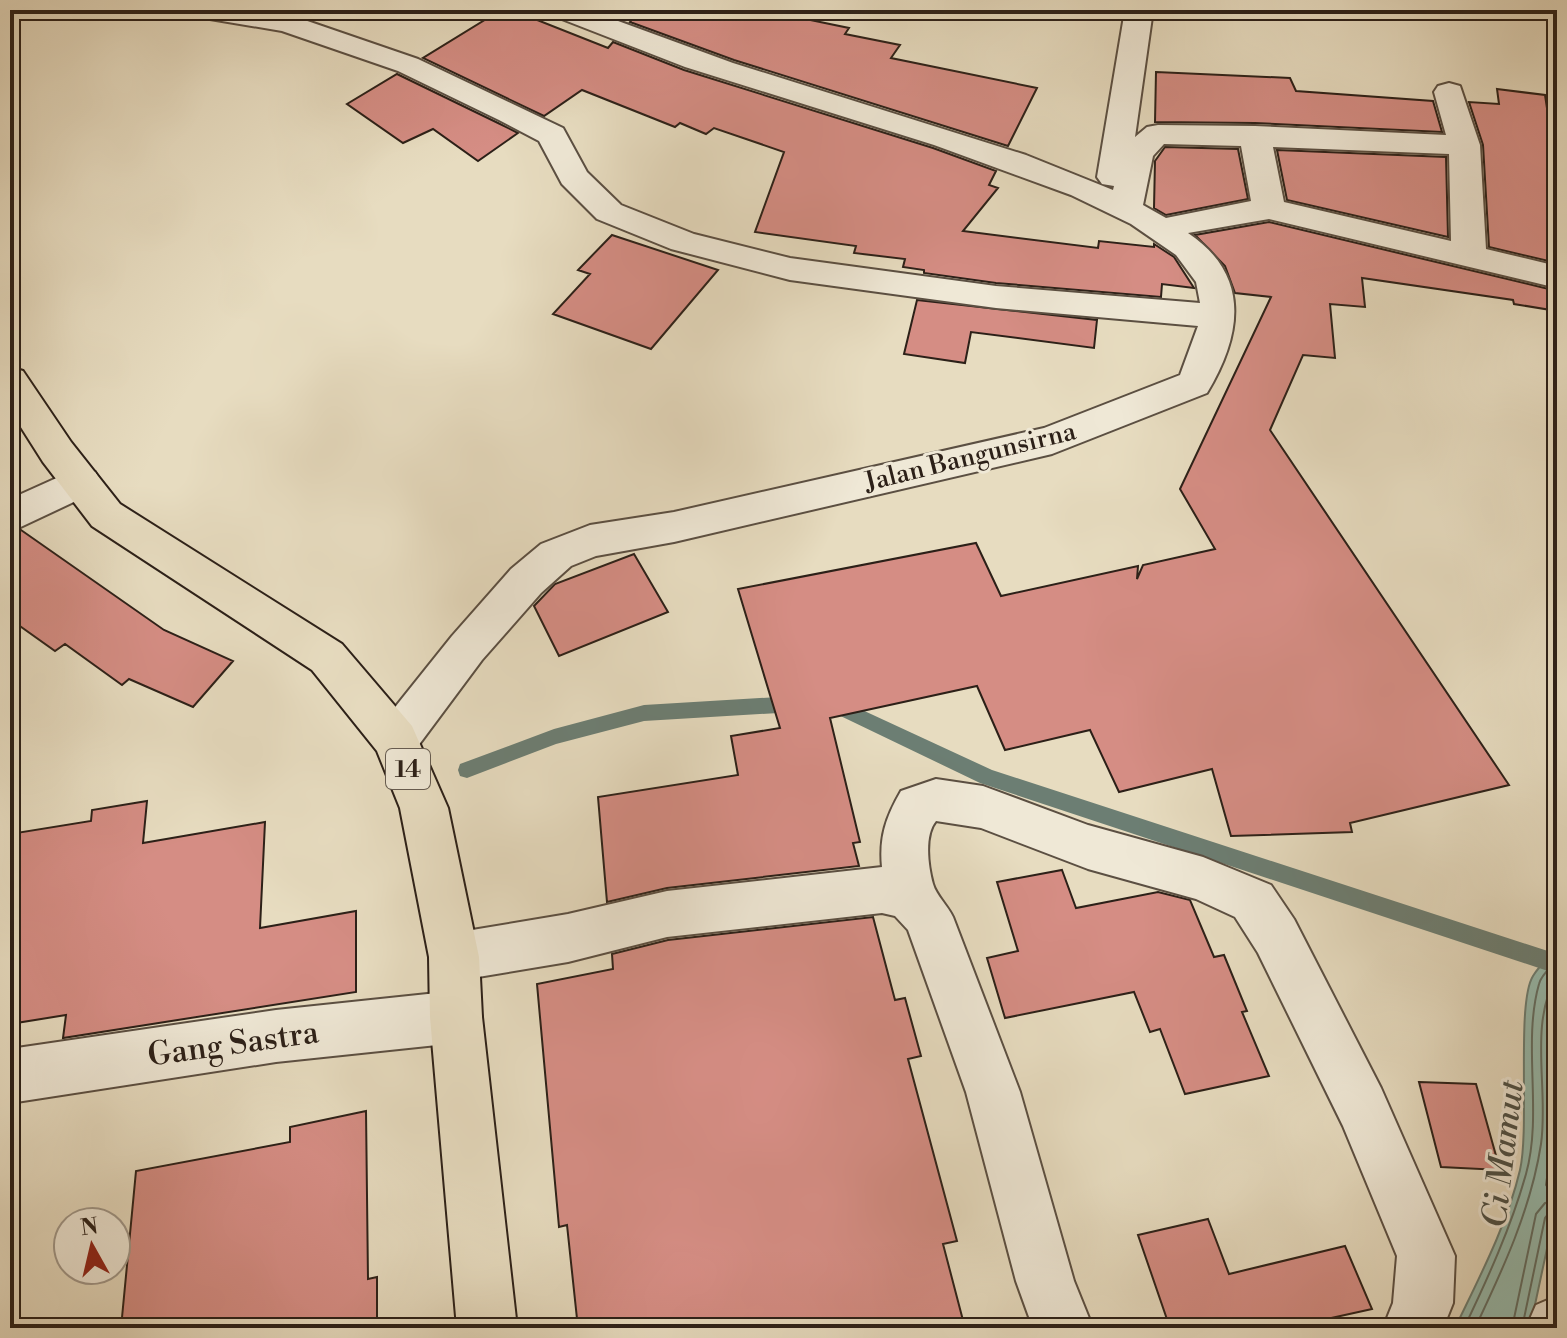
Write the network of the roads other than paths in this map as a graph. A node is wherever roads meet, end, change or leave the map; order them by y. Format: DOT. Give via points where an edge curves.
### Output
graph roads {
  1 [pos="204,10"];
  2 [pos="564,10"];
  3 [pos="1139,10"];
  4 [pos="1449,92"];
  5 [pos="1255,135"];
  6 [pos="1464,145"];
  7 [pos="1118,203"];
  8 [pos="1269,209"];
  9 [pos="1165,228"];
  10 [pos="1469,257"];
  11 [pos="1557,277"];
  12 [pos="1218,316"];
  13 [pos="10,380"];
  14 [pos="81,482"];
  15 [pos="10,517"];
  16 [pos="396,740"];
  17 [pos="910,896"];
  18 [pos="454,957"];
  19 [pos="456,1017"];
  20 [pos="10,1076"];
  21 [pos="487,1328"];
  22 [pos="1063,1328"];
  23 [pos="1413,1328"];
  1 -- 12 [label="street" via="287,23 408,65 510,114 552,135 573,177 609,212 683,242 790,269 996,297"];
  2 -- 7 [label="street, Jalan Bangunsirna" via="636,41 926,130"];
  3 -- 7 [label="street"];
  4 -- 6 [label="street"];
  5 -- 6 [label="street"];
  5 -- 7 [label="street" via="1158,134 1145,140"];
  5 -- 8 [label="street"];
  6 -- 10 [label="street"];
  7 -- 9 [label="street, Jalan Bangunsirna"];
  8 -- 9 [label="street"];
  8 -- 10 [label="street"];
  9 -- 12 [label="street, Jalan Bangunsirna" via="1194,252 1212,278"];
  10 -- 11 [label="street"];
  12 -- 16 [label="street, Jalan Bangunsirna" via="1211,349 1194,384 1052,440 674,527 590,541 556,555 477,637"];
  13 -- 14 [label="highway, 14"];
  14 -- 15 [label="street"];
  14 -- 16 [label="highway, 14" via="106,515 327,657"];
  16 -- 18 [label="highway, 14" via="424,808"];
  17 -- 18 [label="street" via="882,890 667,914"];
  17 -- 22 [label="street" via="928,917 993,1092"];
  17 -- 23 [label="street" via="904,843 909,822 918,806 936,800 983,807 1088,847 1203,879 1253,901 1362,1107 1426,1256 1423,1303"];
  18 -- 19 [label="highway, 14"];
  19 -- 20 [label="street, Gang Sastra" via="276,1036"];
  19 -- 21 [label="highway, 14"];
}
